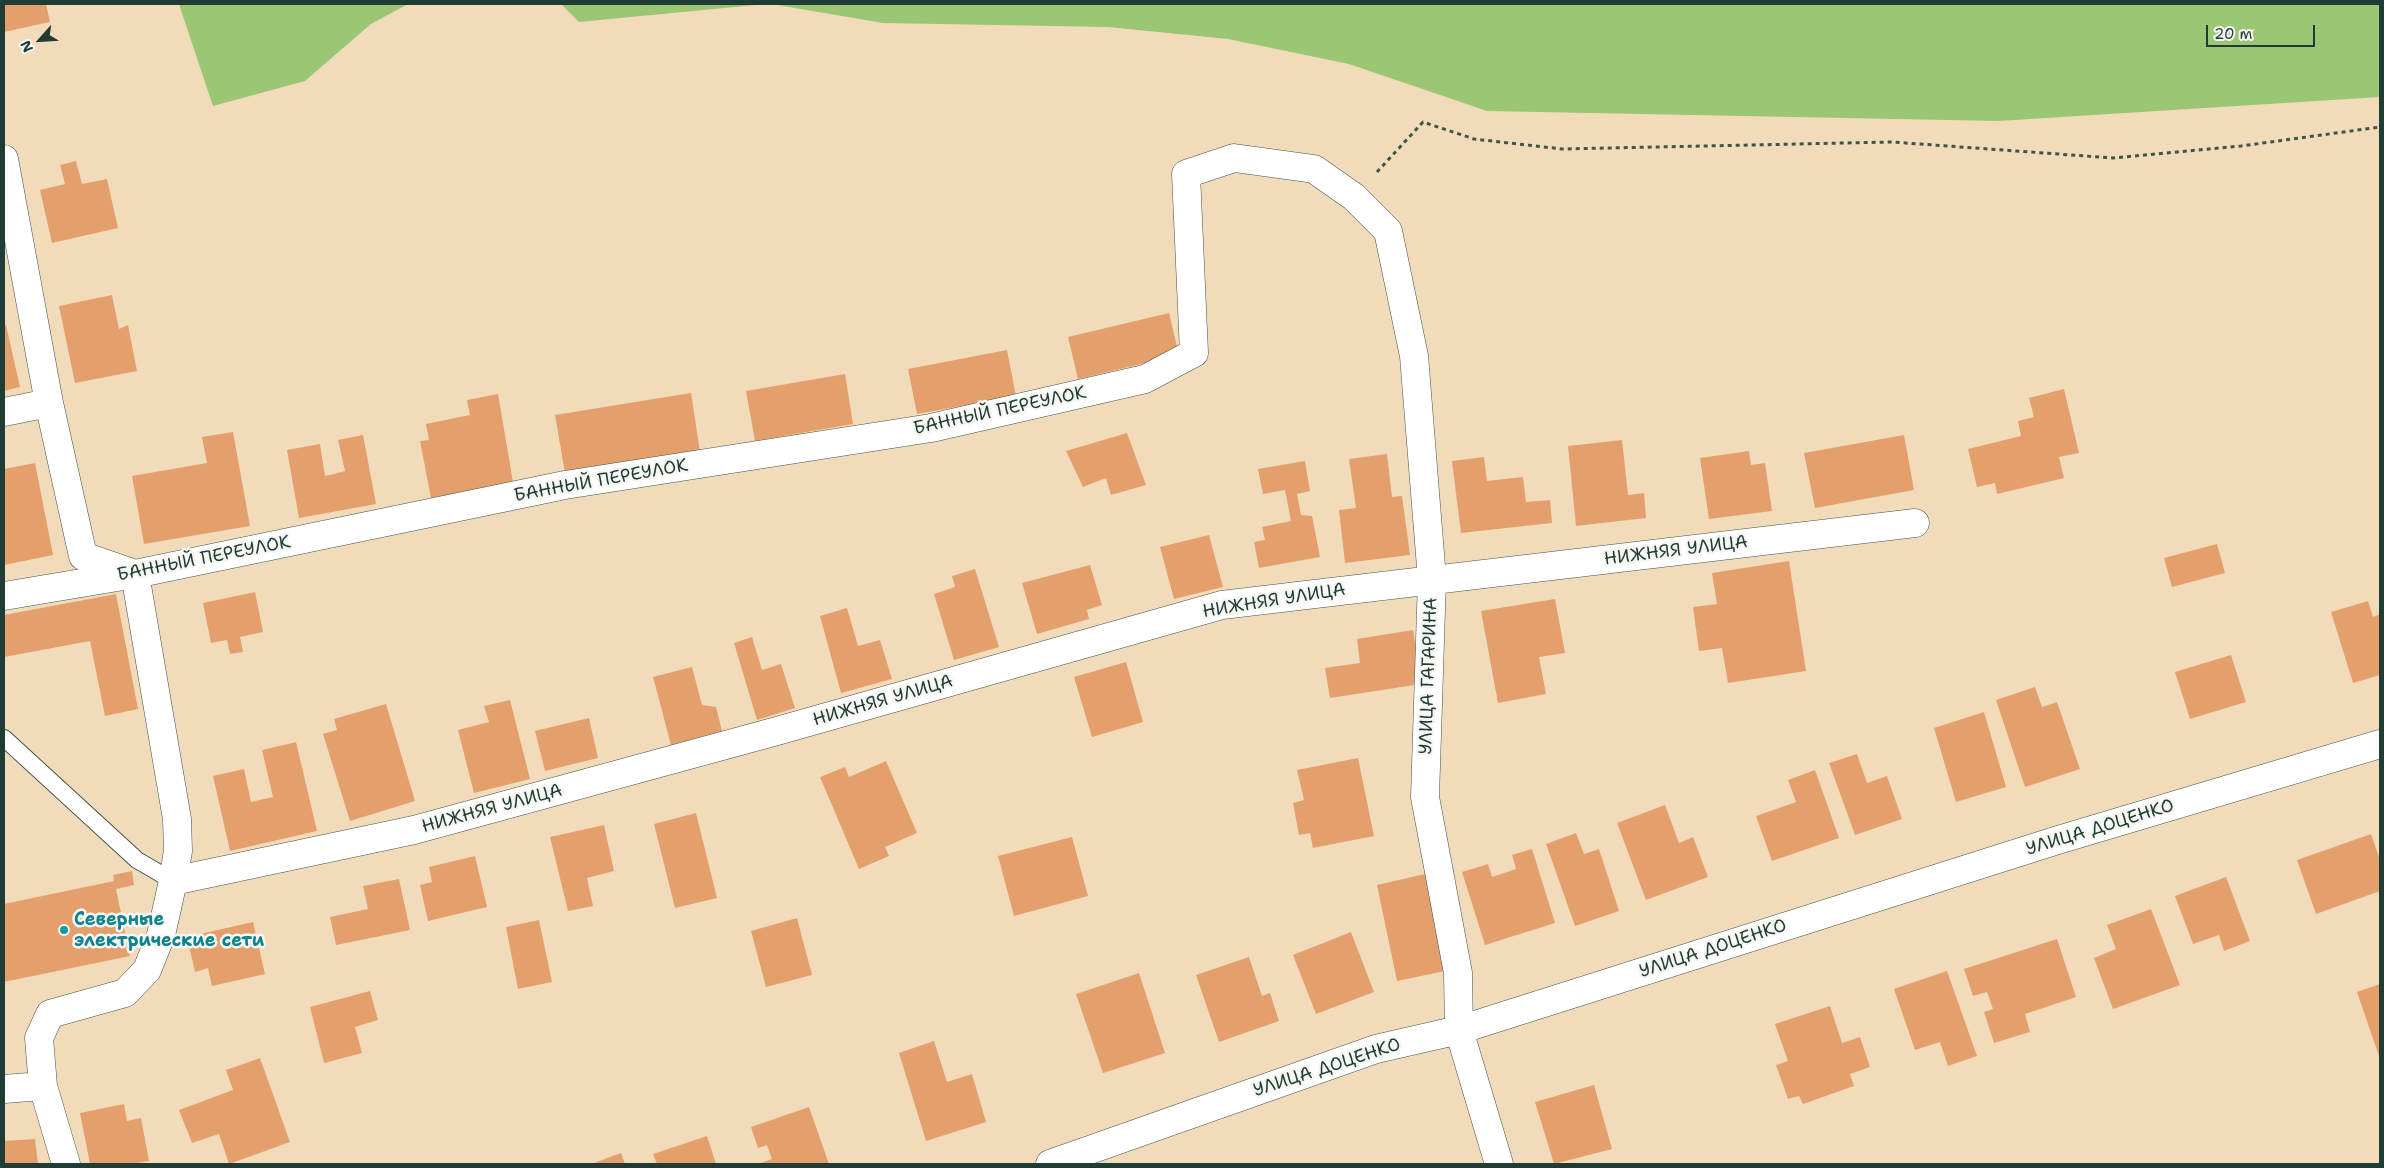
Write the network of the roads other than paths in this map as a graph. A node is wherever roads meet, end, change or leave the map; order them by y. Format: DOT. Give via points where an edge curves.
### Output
graph roads {
  1 [pos="4,159"];
  2 [pos="1194,353"];
  3 [pos="50,403"];
  4 [pos="4,412"];
  5 [pos="1915,524"];
  6 [pos="135,574"];
  7 [pos="1432,579"];
  8 [pos="4,596"];
  9 [pos="4,738"];
  10 [pos="2380,744"];
  11 [pos="173,881"];
  12 [pos="1459,1030"];
  13 [pos="43,1086"];
  14 [pos="4,1089"];
  15 [pos="66,1164"];
  16 [pos="1050,1164"];
  17 [pos="1499,1164"];
  1 -- 3 [label="street"];
  2 -- 6 [label="street, БАННЫЙ ПЕРЕУЛОК" via="1146,379 931,428 565,485"];
  2 -- 7 [label="street, УЛИЦА ГАГАРИНА" via="1186,174 1234,158 1314,169 1354,197 1388,231 1412,347"];
  3 -- 4 [label="street"];
  3 -- 6 [label="street" via="83,556"];
  5 -- 7 [label="street, НИЖНЯЯ УЛИЦА"];
  6 -- 8 [label="street, БАННЫЙ ПЕРЕУЛОК"];
  6 -- 11 [label="street" via="177,819 178,851"];
  7 -- 11 [label="street, НИЖНЯЯ УЛИЦА" via="1222,605 787,729 414,830"];
  7 -- 12 [label="street, УЛИЦА ГАГАРИНА" via="1425,797 1458,973"];
  9 -- 11 [label="lane" via="137,860"];
  10 -- 12 [label="street, УЛИЦА ДОЦЕНКО" via="2058,840"];
  11 -- 13 [label="street" via="160,935 147,970 125,992 50,1014 38,1038"];
  12 -- 16 [label="street, УЛИЦА ДОЦЕНКО" via="1376,1049"];
  12 -- 17 [label="street, УЛИЦА ГАГАРИНА"];
  13 -- 14 [label="street"];
  13 -- 15 [label="street"];
}
